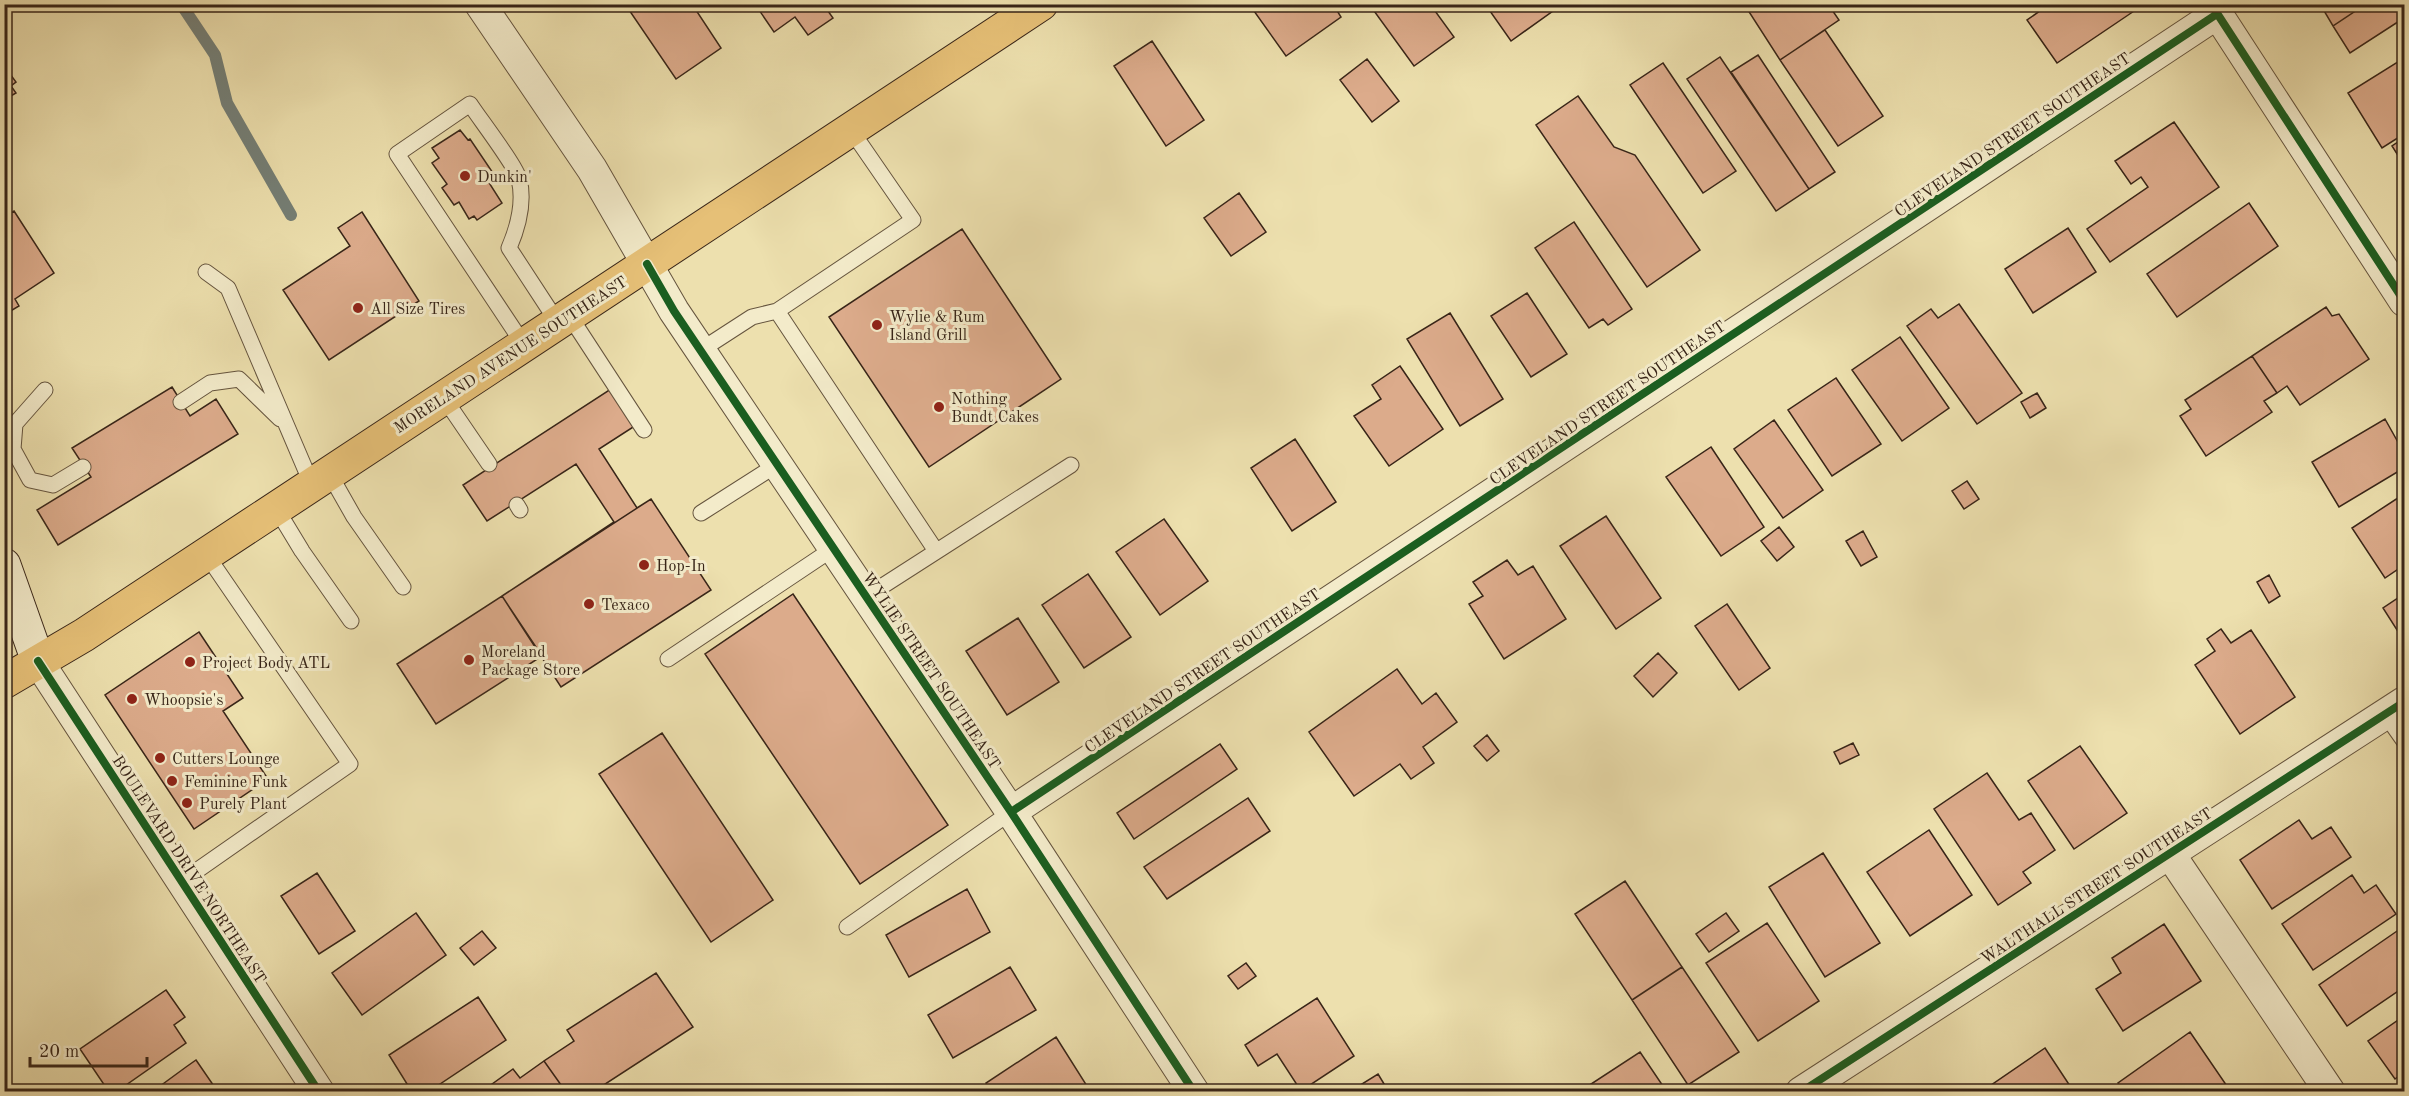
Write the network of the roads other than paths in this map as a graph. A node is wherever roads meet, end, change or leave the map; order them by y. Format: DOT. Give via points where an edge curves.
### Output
graph roads {
  1 [pos="480,4"];
  2 [pos="1041,4"];
  3 [pos="2214,9"];
  4 [pos="851,130"];
  5 [pos="647,264"];
  6 [pos="206,272"];
  7 [pos="2404,301"];
  8 [pos="777,311"];
  9 [pos="564,319"];
  10 [pos="524,345"];
  11 [pos="701,350"];
  12 [pos="45,390"];
  13 [pos="444,398"];
  14 [pos="182,402"];
  15 [pos="285,423"];
  16 [pos="644,430"];
  17 [pos="9,455"];
  18 [pos="489,464"];
  19 [pos="778,464"];
  20 [pos="1071,465"];
  21 [pos="84,466"];
  22 [pos="321,479"];
  23 [pos="276,508"];
  24 [pos="701,513"];
  25 [pos="834,548"];
  26 [pos="936,551"];
  27 [pos="206,554"];
  28 [pos="4,565"];
  29 [pos="403,587"];
  30 [pos="867,596"];
  31 [pos="351,621"];
  32 [pos="668,659"];
  33 [pos="38,661"];
  34 [pos="4,682"];
  35 [pos="2395,708"];
  36 [pos="2404,741"];
  37 [pos="1011,812"];
  38 [pos="2170,854"];
  39 [pos="182,881"];
  40 [pos="847,927"];
  41 [pos="319,1092"];
  42 [pos="1194,1092"];
  43 [pos="1802,1092"];
  44 [pos="2330,1092"];
  1 -- 5 [label="street, WYLIE STREET SOUTHEAST" via="591,169"];
  2 -- 4 [label="highway, MORELAND AVENUE SOUTHEAST"];
  3 -- 7 [label="street"];
  3 -- 37 [label="street, CLEVELAND STREET SOUTHEAST"];
  4 -- 5 [label="highway, MORELAND AVENUE SOUTHEAST"];
  4 -- 8 [label="lane" via="913,220"];
  5 -- 9 [label="highway, MORELAND AVENUE SOUTHEAST"];
  5 -- 11 [label="street, WYLIE STREET SOUTHEAST"];
  6 -- 15 [label="lane" via="228,288"];
  8 -- 11 [label="lane" via="752,316"];
  8 -- 26 [label="lane"];
  9 -- 10 [label="highway, MORELAND AVENUE SOUTHEAST"];
  9 -- 10 [label="lane" via="509,248 521,207 519,177 470,104 397,154"];
  9 -- 16 [label="lane"];
  10 -- 13 [label="highway, MORELAND AVENUE SOUTHEAST"];
  11 -- 19 [label="street, WYLIE STREET SOUTHEAST"];
  12 -- 17 [label="lane" via="15,424"];
  13 -- 18 [label="lane"];
  13 -- 22 [label="highway, MORELAND AVENUE SOUTHEAST"];
  14 -- 15 [label="lane" via="210,383 239,379"];
  15 -- 22 [label="lane"];
  17 -- 21 [label="lane" via="30,480 53,485"];
  19 -- 24 [label="lane"];
  19 -- 25 [label="street, WYLIE STREET SOUTHEAST"];
  20 -- 26 [label="lane"];
  22 -- 23 [label="highway, MORELAND AVENUE SOUTHEAST"];
  22 -- 29 [label="lane" via="354,517"];
  23 -- 27 [label="highway, MORELAND AVENUE SOUTHEAST"];
  23 -- 31 [label="lane"];
  25 -- 30 [label="street, WYLIE STREET SOUTHEAST"];
  25 -- 32 [label="lane"];
  26 -- 30 [label="lane"];
  27 -- 33 [label="highway, MORELAND AVENUE SOUTHEAST"];
  27 -- 39 [label="lane" via="350,764"];
  28 -- 33 [label="street"];
  30 -- 37 [label="street, WYLIE STREET SOUTHEAST"];
  33 -- 34 [label="highway, MORELAND AVENUE SOUTHEAST"];
  33 -- 39 [label="street, BOULEVARD DRIVE NORTHEAST"];
  35 -- 36 [label="lane"];
  35 -- 38 [label="street, WALTHALL STREET SOUTHEAST"];
  37 -- 40 [label="lane"];
  37 -- 42 [label="street, WYLIE STREET SOUTHEAST"];
  38 -- 43 [label="street, WALTHALL STREET SOUTHEAST"];
  38 -- 44 [label="street"];
  39 -- 41 [label="street, BOULEVARD DRIVE NORTHEAST"];
}
